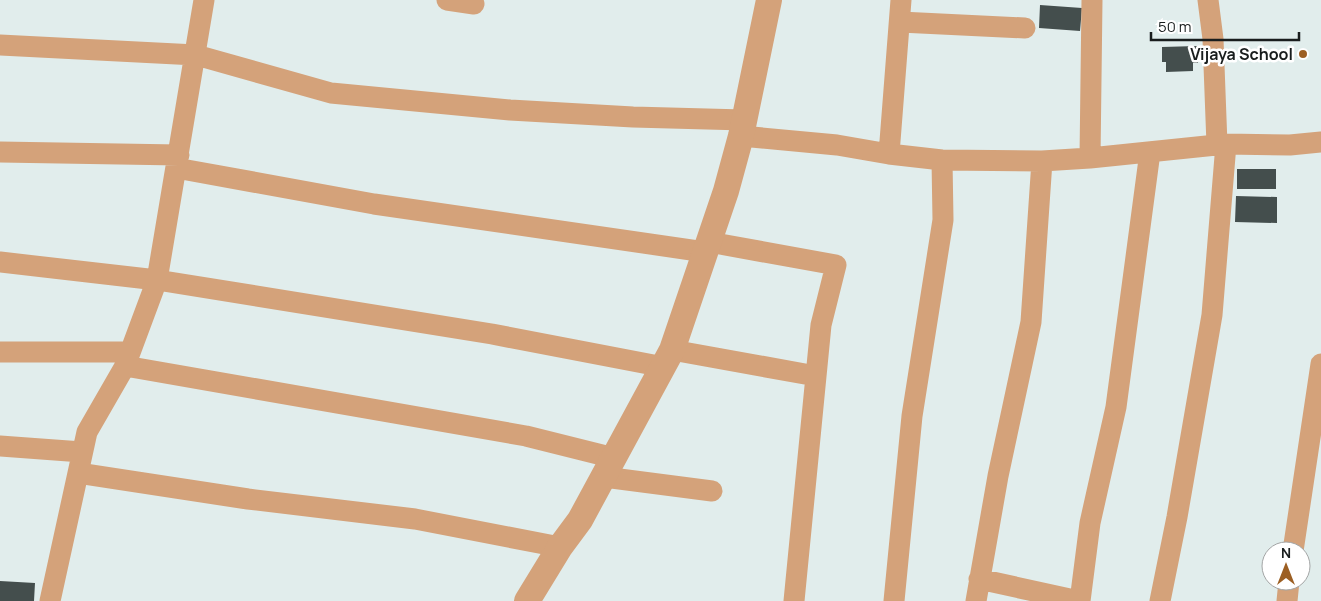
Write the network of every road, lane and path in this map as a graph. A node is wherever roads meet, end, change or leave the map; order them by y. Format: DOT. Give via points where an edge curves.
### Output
graph roads {
  1 [pos="204,0"];
  2 [pos="447,0"];
  3 [pos="769,0"];
  4 [pos="901,0"];
  5 [pos="1092,0"];
  6 [pos="1208,0"];
  7 [pos="474,4"];
  8 [pos="900,22"];
  9 [pos="1025,28"];
  10 [pos="0,45"];
  11 [pos="196,55"];
  12 [pos="743,128"];
  13 [pos="1321,142"];
  14 [pos="1222,144"];
  15 [pos="0,152"];
  16 [pos="1150,152"];
  17 [pos="889,154"];
  18 [pos="1090,158"];
  19 [pos="942,160"];
  20 [pos="178,161"];
  21 [pos="1042,161"];
  22 [pos="707,247"];
  23 [pos="0,262"];
  24 [pos="157,280"];
  25 [pos="0,352"];
  26 [pos="668,358"];
  27 [pos="128,359"];
  28 [pos="1321,364"];
  29 [pos="816,376"];
  30 [pos="0,446"];
  31 [pos="82,452"];
  32 [pos="609,467"];
  33 [pos="78,473"];
  34 [pos="712,491"];
  35 [pos="1294,541"];
  36 [pos="560,547"];
  37 [pos="980,579"];
  38 [pos="50,601"];
  39 [pos="527,601"];
  40 [pos="794,601"];
  41 [pos="894,601"];
  42 [pos="976,601"];
  43 [pos="1080,601"];
  44 [pos="1160,601"];
  1 -- 11 [label="street"];
  2 -- 7 [label="street"];
  3 -- 12 [label="street"];
  4 -- 8 [label="street"];
  5 -- 18 [label="street"];
  6 -- 14 [label="street"];
  8 -- 9 [label="street"];
  8 -- 17 [label="street"];
  10 -- 11 [label="street"];
  11 -- 12 [label="street" via="332,93"];
  11 -- 20 [label="street"];
  12 -- 17 [label="street"];
  12 -- 22 [label="street"];
  13 -- 14 [label="street"];
  14 -- 16 [label="street"];
  14 -- 44 [label="street" via="1212,314"];
  15 -- 20 [label="street"];
  16 -- 18 [label="street"];
  16 -- 43 [label="street" via="1116,407 1090,523"];
  17 -- 19 [label="street"];
  18 -- 21 [label="street"];
  19 -- 21 [label="street"];
  19 -- 41 [label="street" via="942,220 912,416"];
  20 -- 22 [label="street" via="374,204"];
  20 -- 24 [label="street"];
  21 -- 37 [label="street" via="1031,322"];
  22 -- 26 [label="street"];
  22 -- 29 [label="street" via="836,265 821,325"];
  23 -- 24 [label="street"];
  24 -- 26 [label="street" via="492,334"];
  24 -- 27 [label="street"];
  25 -- 27 [label="street"];
  26 -- 29 [label="street"];
  26 -- 32 [label="street"];
  27 -- 31 [label="street" via="87,432"];
  27 -- 32 [label="street" via="526,436"];
  28 -- 35 [label="street"];
  29 -- 40 [label="street"];
  30 -- 31 [label="street"];
  31 -- 33 [label="street"];
  32 -- 34 [label="street"];
  32 -- 36 [label="street" via="580,520"];
  33 -- 36 [label="street" via="248,499 415,519"];
  33 -- 38 [label="street"];
  36 -- 39 [label="street"];
  37 -- 42 [label="street"];
  37 -- 43 [label="street"];
}
